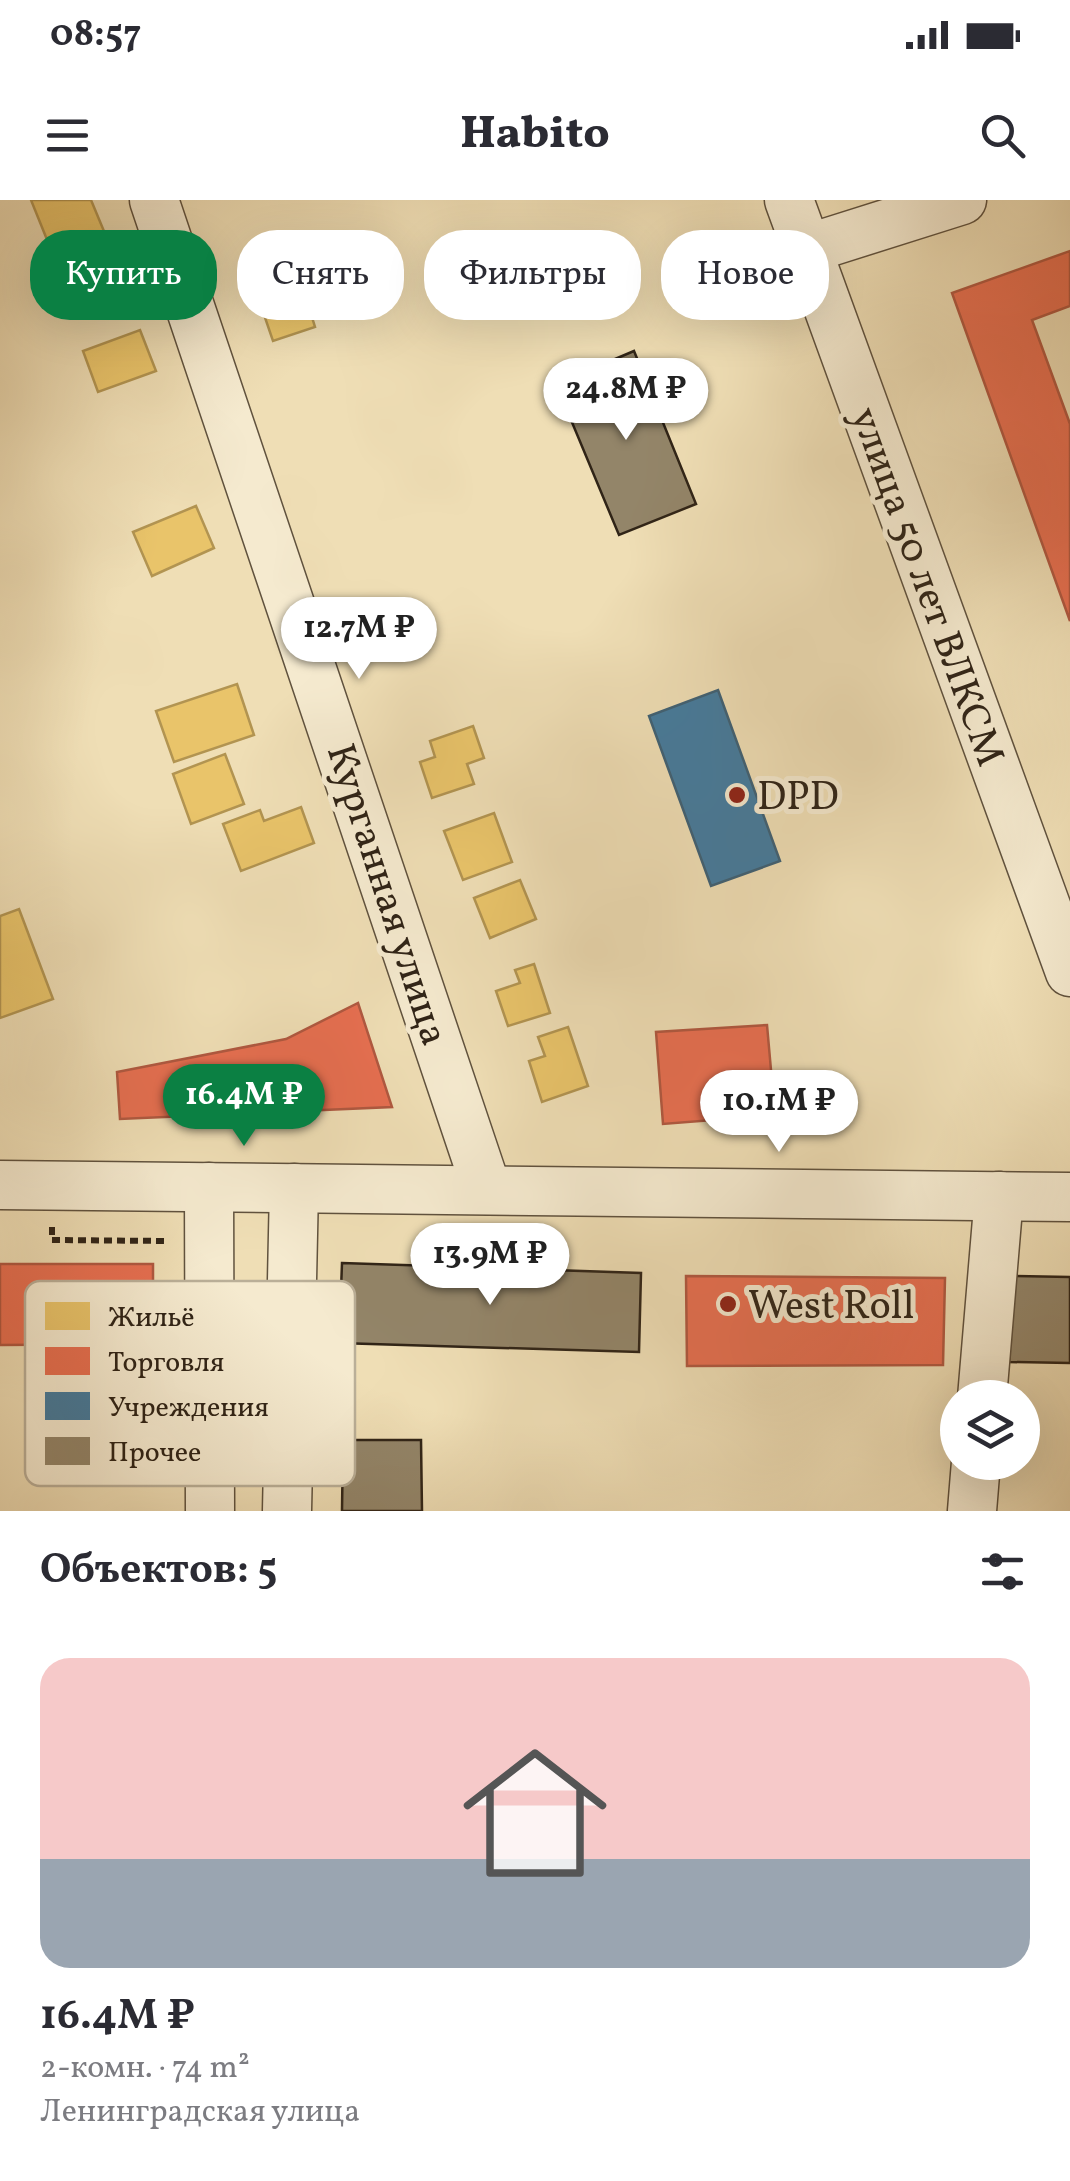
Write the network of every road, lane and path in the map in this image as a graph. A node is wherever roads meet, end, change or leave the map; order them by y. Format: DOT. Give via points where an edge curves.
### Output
graph roads {
  1 [pos="154,200"];
  2 [pos="789,200"];
  3 [pos="962,200"];
  4 [pos="800,230"];
  5 [pos="829,243"];
  6 [pos="829,310"];
  7 [pos="1070,972"];
  8 [pos="0,1184"];
  9 [pos="209,1187"];
  10 [pos="294,1188"];
  11 [pos="487,1190"];
  12 [pos="998,1196"];
  13 [pos="1070,1197"];
  14 [pos="209,1281"];
  15 [pos="292,1281"];
  16 [pos="983,1380"];
  17 [pos="975,1480"];
  18 [pos="210,1486"];
  19 [pos="288,1486"];
  20 [pos="210,1511"];
  21 [pos="287,1511"];
  22 [pos="972,1511"];
  1 -- 11 [label="street, Курганная улица"];
  2 -- 4 [label="street, улица 50 лет ВЛКСМ"];
  3 -- 5 [label="street"];
  6 -- 7 [label="street, улица 50 лет ВЛКСМ"];
  8 -- 9 [label="street"];
  9 -- 10 [label="street"];
  9 -- 14 [label="street"];
  10 -- 11 [label="street"];
  10 -- 15 [label="street"];
  11 -- 12 [label="street"];
  12 -- 13 [label="street"];
  12 -- 16 [label="street"];
  17 -- 22 [label="street"];
  18 -- 20 [label="street"];
  19 -- 21 [label="street"];
}
